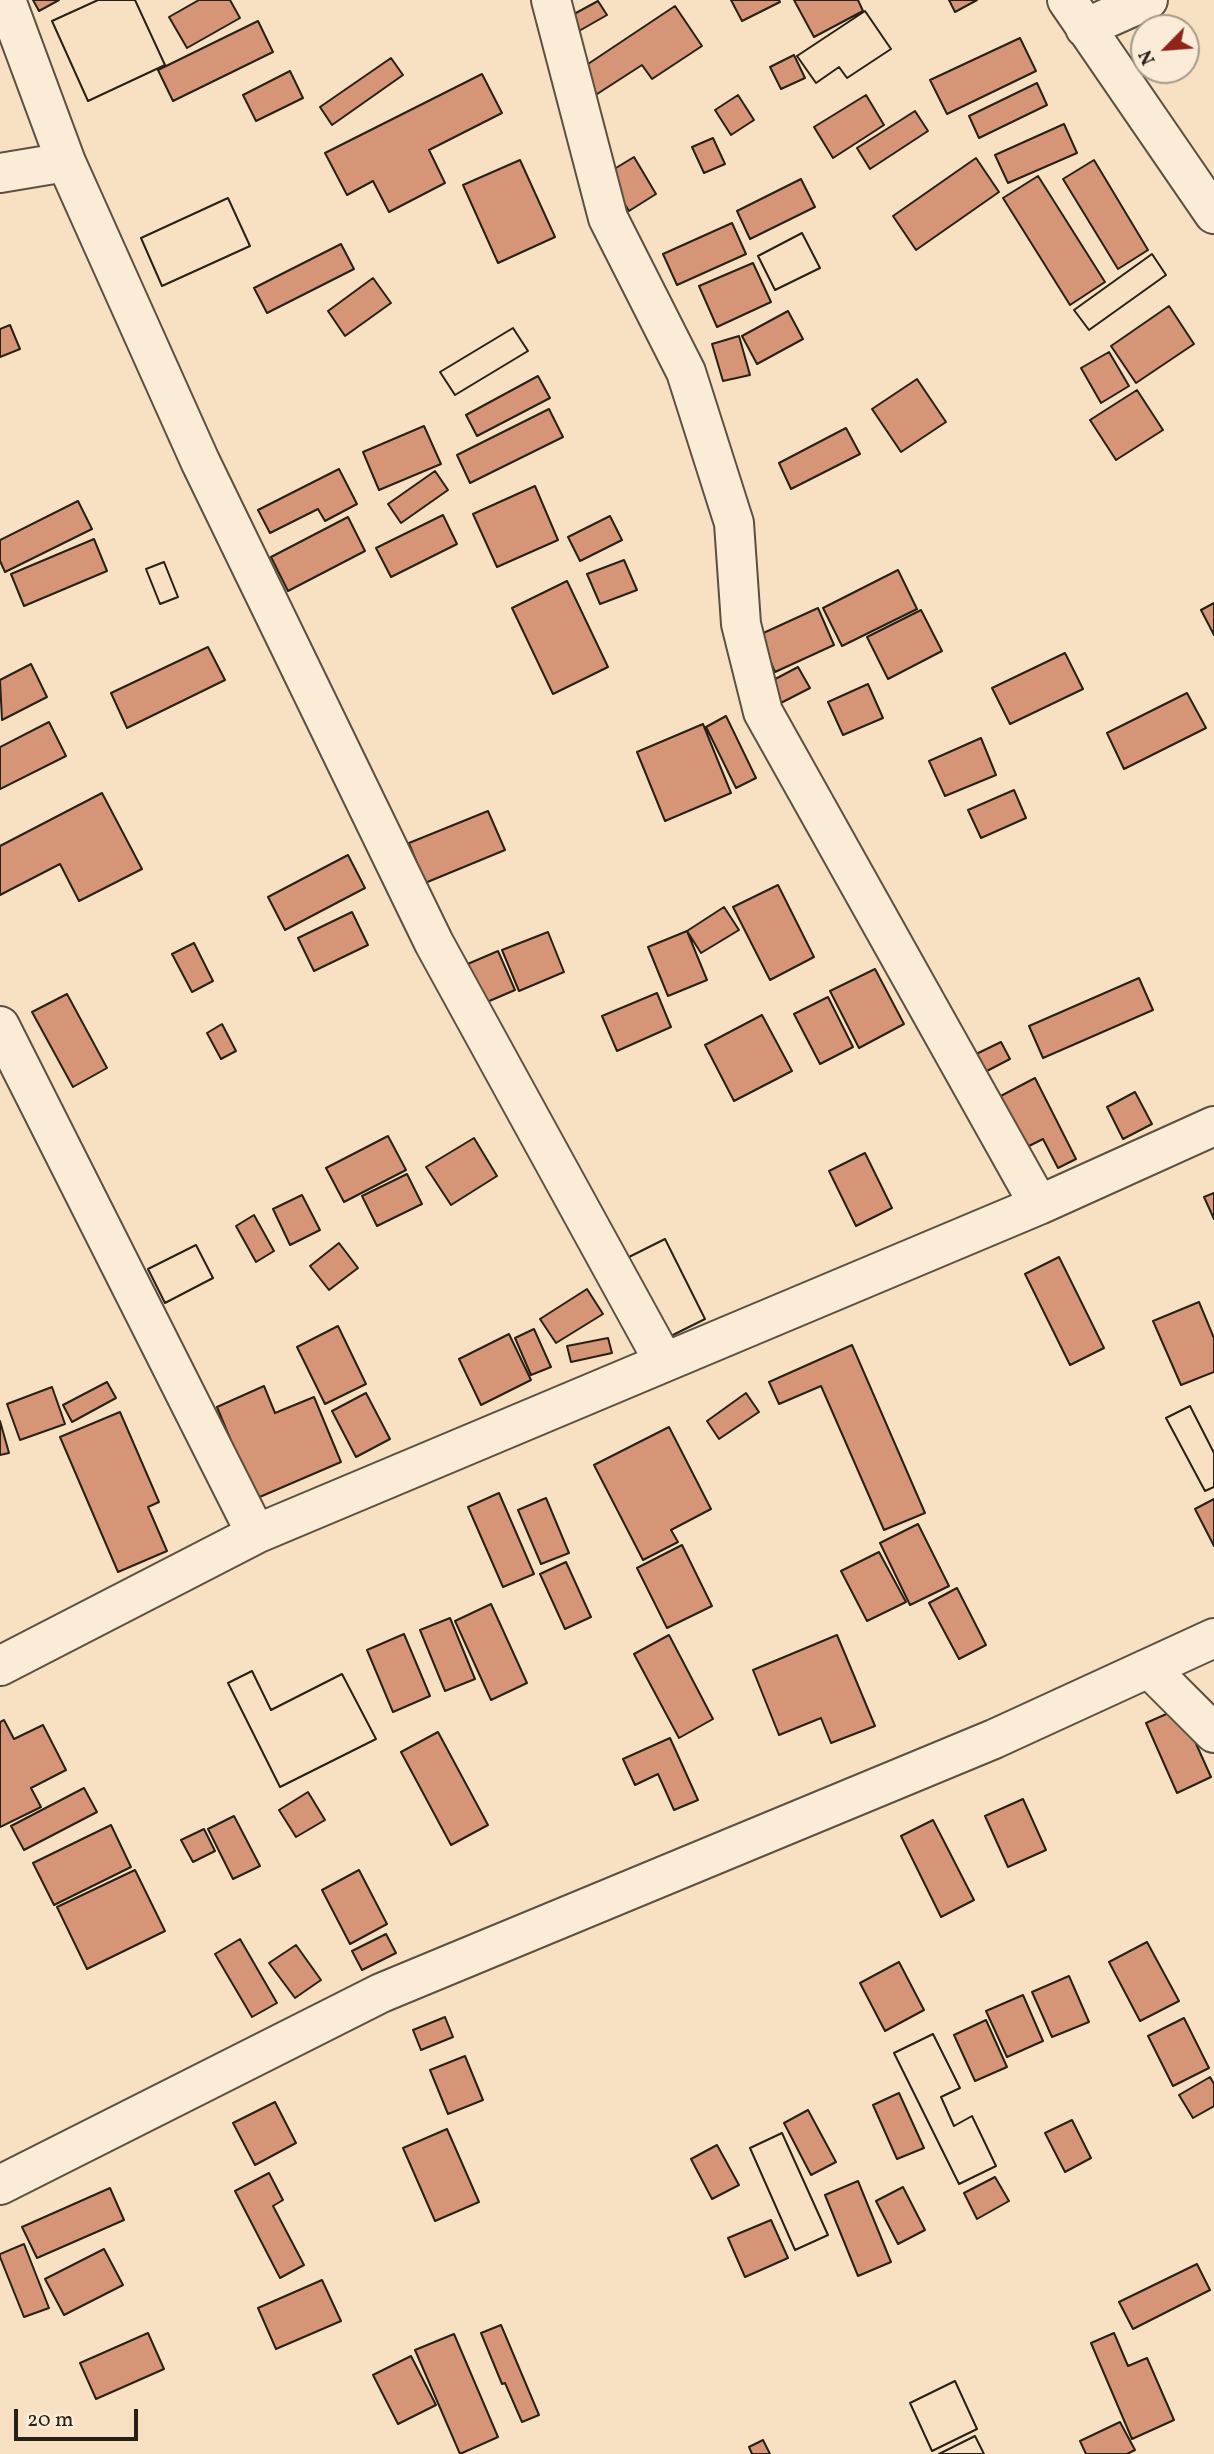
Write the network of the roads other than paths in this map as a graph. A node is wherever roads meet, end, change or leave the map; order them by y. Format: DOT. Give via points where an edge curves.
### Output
graph roads {
  1 [pos="6,0"];
  2 [pos="551,0"];
  3 [pos="1148,0"];
  4 [pos="1076,14"];
  5 [pos="66,162"];
  6 [pos="0,173"];
  7 [pos="1214,214"];
  8 [pos="0,1026"];
  9 [pos="1214,1126"];
  10 [pos="1039,1205"];
  11 [pos="664,1362"];
  12 [pos="256,1534"];
  13 [pos="1214,1638"];
  14 [pos="0,1666"];
  15 [pos="1149,1668"];
  16 [pos="1214,1733"];
  17 [pos="0,2185"];
  1 -- 5 [label="street"];
  2 -- 10 [label="street" via="608,218 686,372 734,523 741,624 763,712"];
  3 -- 4 [label="street"];
  4 -- 7 [label="street"];
  5 -- 6 [label="street"];
  5 -- 11 [label="street" via="200,461 434,943"];
  8 -- 12 [label="street"];
  9 -- 10 [label="street"];
  10 -- 11 [label="street"];
  11 -- 12 [label="street"];
  12 -- 14 [label="street"];
  13 -- 15 [label="street"];
  15 -- 16 [label="street"];
  15 -- 17 [label="street" via="994,1739 381,1993"];
}
